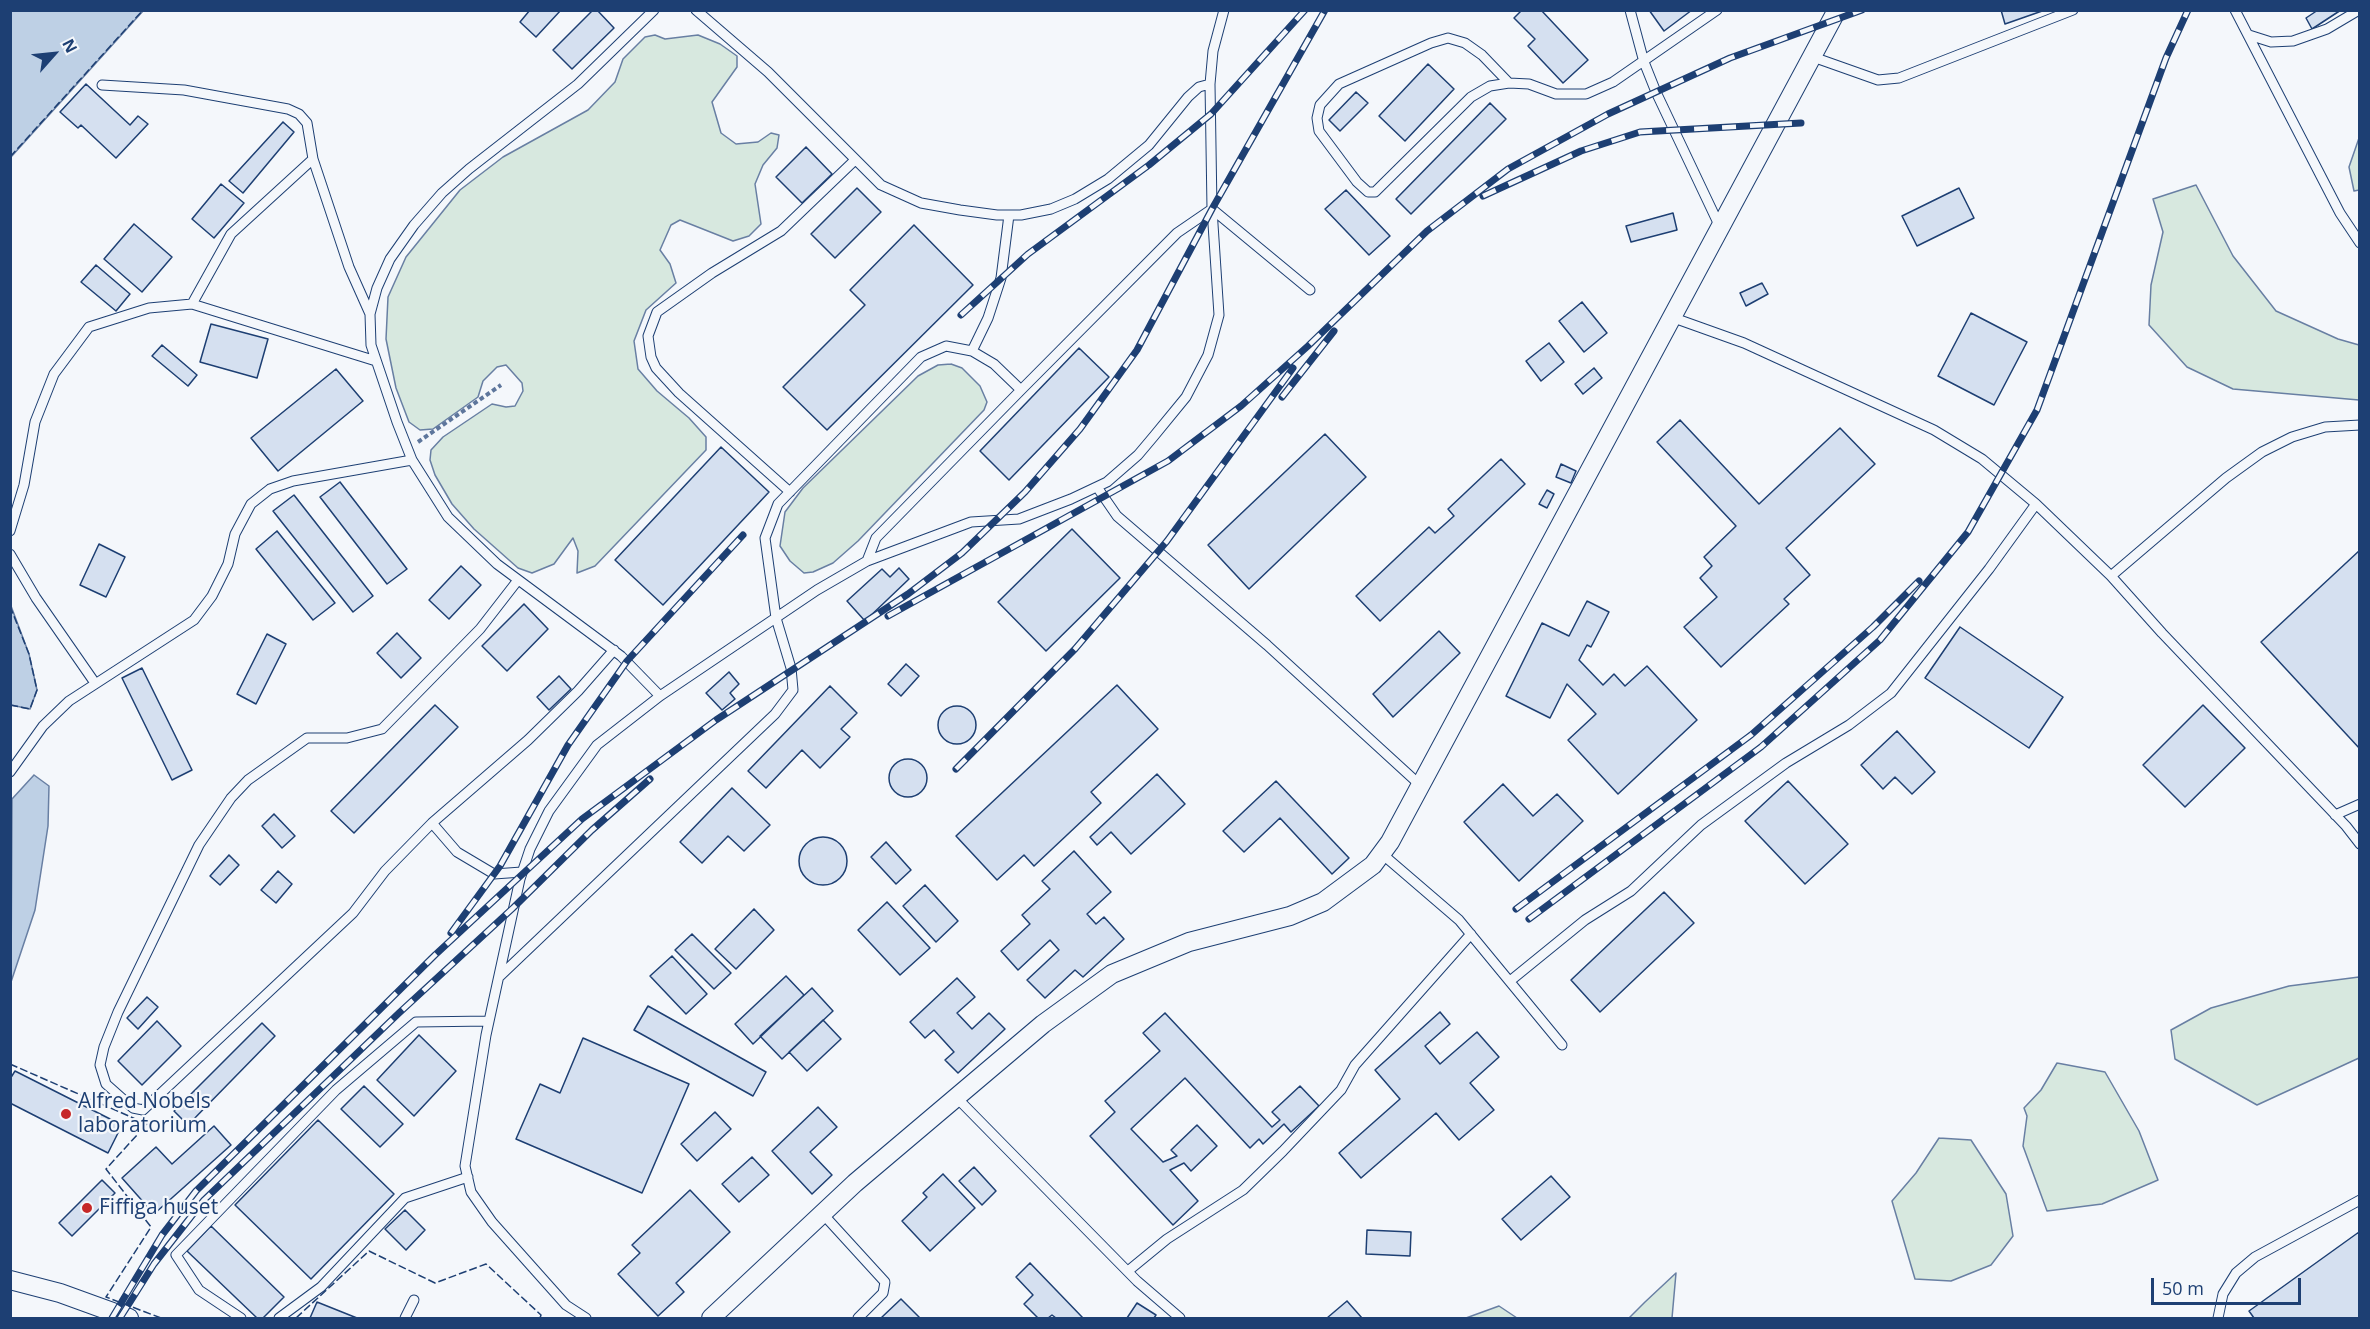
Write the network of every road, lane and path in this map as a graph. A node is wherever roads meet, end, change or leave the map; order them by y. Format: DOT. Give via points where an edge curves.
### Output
graph roads {
  1 [pos="654,10"];
  2 [pos="696,10"];
  3 [pos="1224,10"];
  4 [pos="1630,10"];
  5 [pos="1717,10"];
  6 [pos="1837,10"];
  7 [pos="2073,10"];
  8 [pos="2235,10"];
  9 [pos="2360,10"];
  10 [pos="2249,35"];
  11 [pos="1813,57"];
  12 [pos="1644,62"];
  13 [pos="1509,83"];
  14 [pos="1210,84"];
  15 [pos="102,85"];
  16 [pos="313,159"];
  17 [pos="855,160"];
  18 [pos="1212,209"];
  19 [pos="1009,215"];
  20 [pos="1721,229"];
  21 [pos="2360,243"];
  22 [pos="1310,290"];
  23 [pos="192,304"];
  24 [pos="370,314"];
  25 [pos="1674,318"];
  26 [pos="972,351"];
  27 [pos="376,361"];
  28 [pos="501,385"];
  29 [pos="1022,390"];
  30 [pos="2360,425"];
  31 [pos="408,450"];
  32 [pos="412,460"];
  33 [pos="1097,487"];
  34 [pos="790,492"];
  35 [pos="2036,504"];
  36 [pos="10,531"];
  37 [pos="10,554"];
  38 [pos="867,561"];
  39 [pos="2111,576"];
  40 [pos="518,580"];
  41 [pos="776,618"];
  42 [pos="614,650"];
  43 [pos="95,683"];
  44 [pos="660,696"];
  45 [pos="10,772"];
  46 [pos="1420,785"];
  47 [pos="2360,804"];
  48 [pos="2335,815"];
  49 [pos="432,823"];
  50 [pos="2360,844"];
  51 [pos="1381,854"];
  52 [pos="522,872"];
  53 [pos="1471,934"];
  54 [pos="499,977"];
  55 [pos="1510,981"];
  56 [pos="489,1022"];
  57 [pos="1562,1045"];
  58 [pos="956,1097"];
  59 [pos="468,1177"];
  60 [pos="2360,1200"];
  61 [pos="822,1213"];
  62 [pos="1128,1271"];
  63 [pos="12,1284"];
  64 [pos="414,1300"];
  65 [pos="129,1318"];
  66 [pos="241,1318"];
  67 [pos="279,1318"];
  68 [pos="405,1318"];
  69 [pos="586,1318"];
  70 [pos="711,1318"];
  71 [pos="858,1318"];
  72 [pos="1180,1318"];
  73 [pos="2218,1318"];
  1 -- 24 [label="lane" via="578,84 442,193 390,259"];
  2 -- 17 [label="lane" via="768,72"];
  3 -- 14 [label="lane"];
  4 -- 12 [label="lane"];
  5 -- 12 [label="lane"];
  6 -- 11 [label="street"];
  7 -- 11 [label="lane" via="1899,78 1878,80"];
  8 -- 10 [label="lane"];
  9 -- 10 [label="lane" via="2327,29 2293,40 2271,42"];
  10 -- 21 [label="lane" via="2279,99"];
  11 -- 20 [label="street"];
  12 -- 13 [label="lane" via="1586,94 1556,94 1529,84"];
  12 -- 20 [label="lane"];
  13 -- 13 [label="lane" via="1490,86 1471,97 1375,192 1368,192 1357,182 1319,131 1320,105 1340,84 1448,38 1474,49"];
  14 -- 18 [label="lane"];
  14 -- 19 [label="lane" via="1199,87 1188,97 1149,145 1108,179 1051,209"];
  15 -- 16 [label="lane" via="183,90 288,109 307,123"];
  16 -- 23 [label="lane" via="231,234"];
  16 -- 24 [label="lane" via="349,267"];
  17 -- 19 [label="lane" via="880,185 921,203"];
  17 -- 34 [label="lane" via="781,231 657,312 648,336 656,368"];
  18 -- 22 [label="lane"];
  18 -- 29 [label="lane" via="1177,232"];
  18 -- 33 [label="lane" via="1219,315 1208,355 1186,397 1155,436 1138,455"];
  19 -- 26 [label="lane" via="1001,278"];
  20 -- 25 [label="street"];
  23 -- 27 [label="lane"];
  23 -- 36 [label="lane" via="149,308 89,327 54,374 35,422 24,485"];
  24 -- 27 [label="lane"];
  25 -- 35 [label="lane" via="1744,343 1934,430 1982,459"];
  25 -- 46 [label="street"];
  26 -- 29 [label="lane" via="994,364"];
  26 -- 34 [label="lane" via="946,346 921,357"];
  27 -- 31 [label="lane"];
  28 -- 31 [label="path"];
  29 -- 38 [label="lane" via="876,538"];
  30 -- 39 [label="lane" via="2325,427 2262,452"];
  31 -- 32 [label="lane"];
  32 -- 40 [label="lane" via="448,517"];
  32 -- 43 [label="lane" via="318,475 270,489 251,504 235,534 228,564 213,596 194,620"];
  33 -- 38 [label="lane" via="1018,519 971,522"];
  33 -- 46 [label="lane" via="1117,516 1267,645"];
  34 -- 41 [label="lane" via="778,504 765,538"];
  35 -- 39 [label="lane"];
  35 -- 55 [label="lane" via="1891,693 1849,725 1786,762 1701,825 1631,891 1585,920"];
  37 -- 43 [label="lane"];
  38 -- 41 [label="lane"];
  39 -- 48 [label="lane"];
  40 -- 42 [label="lane"];
  40 -- 49 [label="lane" via="480,628 382,729 347,738 307,738 248,780 231,798 199,845 118,1012 100,1065 106,1084 133,1108 143,1110 353,914 385,871"];
  41 -- 44 [label="lane"];
  41 -- 54 [label="lane" via="792,668 793,690 775,714"];
  42 -- 44 [label="lane"];
  42 -- 49 [label="lane" via="528,740"];
  43 -- 45 [label="lane" via="43,726"];
  44 -- 52 [label="lane" via="597,745 549,811"];
  46 -- 51 [label="street"];
  47 -- 48 [label="lane"];
  48 -- 50 [label="lane"];
  49 -- 52 [label="lane" via="457,852 494,874"];
  51 -- 53 [label="lane"];
  51 -- 58 [label="street" via="1373,865 1323,902 1290,916 1189,942 1112,974 1043,1024"];
  52 -- 54 [label="lane"];
  53 -- 55 [label="lane"];
  53 -- 62 [label="lane" via="1355,1065 1341,1090 1284,1151 1243,1190 1167,1239"];
  54 -- 56 [label="lane"];
  55 -- 57 [label="lane"];
  56 -- 59 [label="lane" via="465,1166"];
  56 -- 66 [label="lane" via="416,1022 336,1090 176,1255 199,1290"];
  58 -- 61 [label="street"];
  58 -- 62 [label="lane"];
  59 -- 67 [label="lane" via="405,1198 321,1287"];
  59 -- 69 [label="lane" via="471,1192 492,1222 566,1305"];
  60 -- 73 [label="lane" via="2255,1257 2236,1273 2223,1294"];
  61 -- 70 [label="street"];
  61 -- 71 [label="lane" via="885,1282 883,1293"];
  62 -- 72 [label="lane"];
  63 -- 65 [label="street" via="60,1293"];
  64 -- 68 [label="lane"];
}
